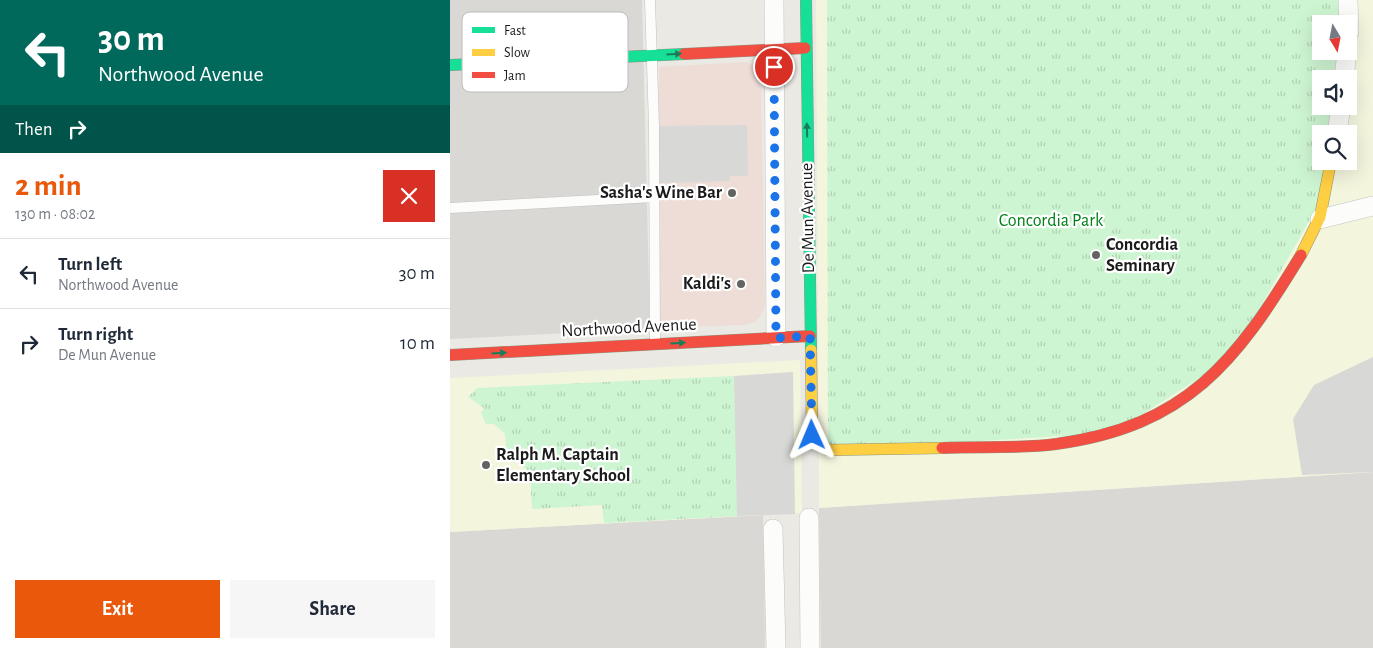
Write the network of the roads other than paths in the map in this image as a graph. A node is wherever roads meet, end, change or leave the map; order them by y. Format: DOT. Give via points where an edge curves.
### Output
graph roads {
  1 [pos="650,0"];
  2 [pos="774,0"];
  3 [pos="806,0"];
  4 [pos="1348,0"];
  5 [pos="1348,15"];
  6 [pos="806,48"];
  7 [pos="774,50"];
  8 [pos="652,55"];
  9 [pos="628,56"];
  10 [pos="1329,170"];
  11 [pos="654,198"];
  12 [pos="1373,206"];
  13 [pos="450,208"];
  14 [pos="1320,219"];
  15 [pos="810,336"];
  16 [pos="776,338"];
  17 [pos="655,344"];
  18 [pos="450,355"];
  19 [pos="810,518"];
  20 [pos="772,529"];
  21 [pos="776,648"];
  22 [pos="810,648"];
  1 -- 8 [label="lane"];
  2 -- 7 [label="street, De Mun Avenue"];
  3 -- 6 [label="street, De Mun Avenue"];
  4 -- 5 [label="street"];
  6 -- 7 [label="street"];
  15 -- 6 [label="street, De Mun Avenue, one-way"];
  8 -- 7 [label="street, one-way"];
  7 -- 16 [label="street, De Mun Avenue"];
  8 -- 9 [label="street"];
  8 -- 11 [label="lane"];
  10 -- 14 [label="street"];
  11 -- 13 [label="lane"];
  11 -- 17 [label="lane"];
  12 -- 14 [label="street"];
  14 -- 15 [label="street, De Mun Avenue" via="1293,268 1232,357 1194,394 1152,419 1113,434 1054,444 828,450 812,435"];
  15 -- 16 [label="street, Northwood Avenue"];
  17 -- 16 [label="street, Northwood Avenue, one-way"];
  18 -- 17 [label="street, Northwood Avenue, one-way"];
  19 -- 22 [label="street"];
  20 -- 21 [label="street"];
}
